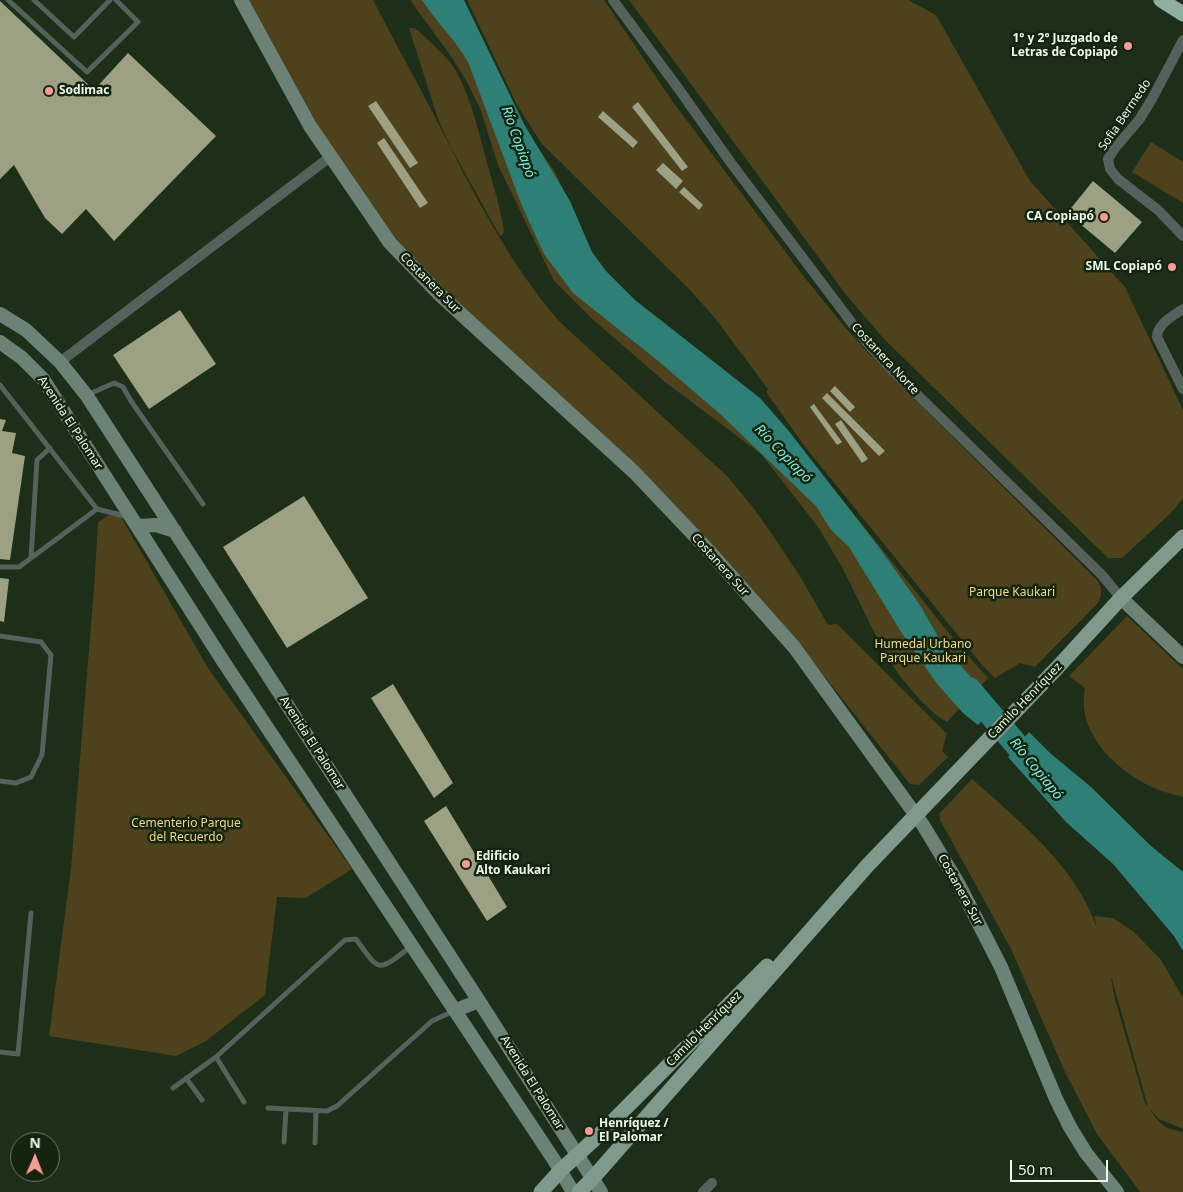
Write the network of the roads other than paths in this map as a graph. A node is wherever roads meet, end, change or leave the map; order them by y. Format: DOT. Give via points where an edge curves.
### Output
graph roads {
  1 [pos="8,0"];
  2 [pos="34,0"];
  3 [pos="110,0"];
  4 [pos="116,0"];
  5 [pos="240,0"];
  6 [pos="613,0"];
  7 [pos="1161,0"];
  8 [pos="1183,14"];
  9 [pos="1183,40"];
  10 [pos="330,157"];
  11 [pos="1183,236"];
  12 [pos="1183,309"];
  13 [pos="0,314"];
  14 [pos="0,342"];
  15 [pos="60,362"];
  16 [pos="0,385"];
  17 [pos="1183,389"];
  18 [pos="86,396"];
  19 [pos="50,448"];
  20 [pos="203,504"];
  21 [pos="96,509"];
  22 [pos="135,522"];
  23 [pos="174,531"];
  24 [pos="1183,537"];
  25 [pos="31,558"];
  26 [pos="0,567"];
  27 [pos="1120,598"];
  28 [pos="0,636"];
  29 [pos="1183,657"];
  30 [pos="0,782"];
  31 [pos="915,814"];
  32 [pos="868,866"];
  33 [pos="31,913"];
  34 [pos="412,945"];
  35 [pos="479,1000"];
  36 [pos="456,1010"];
  37 [pos="0,1052"];
  38 [pos="216,1057"];
  39 [pos="186,1078"];
  40 [pos="172,1088"];
  41 [pos="202,1100"];
  42 [pos="244,1102"];
  43 [pos="268,1108"];
  44 [pos="286,1109"];
  45 [pos="316,1111"];
  46 [pos="284,1142"];
  47 [pos="315,1143"];
  48 [pos="577,1156"];
  49 [pos="561,1170"];
  50 [pos="592,1179"];
  51 [pos="712,1182"];
  52 [pos="541,1192"];
  53 [pos="573,1192"];
  54 [pos="579,1192"];
  55 [pos="601,1192"];
  56 [pos="703,1192"];
  57 [pos="1116,1192"];
  1 -- 4 [label="lane" via="87,72 138,22"];
  2 -- 3 [label="lane" via="74,37"];
  5 -- 10 [label="street, Costanera Sur"];
  6 -- 27 [label="street, Costanera Norte" via="867,343 1101,574"];
  7 -- 8 [label="highway"];
  9 -- 11 [label="street, Sofia Bermedo" via="1139,120 1108,159 1110,169 1118,179 1158,210"];
  10 -- 15 [label="street"];
  10 -- 31 [label="street, Costanera Sur" via="390,243 438,293 634,472 708,550 794,647"];
  12 -- 17 [label="street" via="1157,332"];
  13 -- 15 [label="street, Avenida El Palomar" via="26,330"];
  14 -- 22 [label="street, Avenida El Palomar" via="43,379"];
  15 -- 18 [label="street, Avenida El Palomar"];
  16 -- 19 [label="lane"];
  18 -- 20 [label="lane" via="114,384 123,387"];
  18 -- 23 [label="street, Avenida El Palomar"];
  19 -- 21 [label="lane"];
  19 -- 25 [label="lane" via="37,460"];
  21 -- 22 [label="lane"];
  21 -- 25 [label="lane"];
  22 -- 23 [label="street" via="156,524"];
  22 -- 34 [label="street, Avenida El Palomar" via="223,661"];
  23 -- 35 [label="street, Avenida El Palomar"];
  24 -- 27 [label="main road, Camilo Henríquez"];
  25 -- 26 [label="lane" via="18,567"];
  27 -- 29 [label="street, Costanera Norte"];
  27 -- 31 [label="main road, Camilo Henríquez"];
  28 -- 30 [label="lane" via="41,642 51,655 42,755 31,777 16,783"];
  31 -- 32 [label="main road, Camilo Henríquez"];
  31 -- 57 [label="street, Costanera Sur" via="985,934 1070,1127"];
  32 -- 48 [label="main road, Camilo Henríquez"];
  32 -- 50 [label="main road, Camilo Henríquez"];
  33 -- 37 [label="lane" via="18,1054"];
  34 -- 36 [label="street, Avenida El Palomar"];
  34 -- 38 [label="lane" via="382,966 374,964 356,939 345,940"];
  35 -- 36 [label="street"];
  35 -- 48 [label="street, Avenida El Palomar"];
  36 -- 45 [label="lane" via="432,1021 337,1106 328,1111"];
  36 -- 49 [label="street, Avenida El Palomar"];
  38 -- 39 [label="lane"];
  38 -- 42 [label="lane"];
  39 -- 40 [label="lane"];
  39 -- 41 [label="lane"];
  43 -- 44 [label="lane"];
  44 -- 45 [label="lane"];
  44 -- 46 [label="lane"];
  45 -- 47 [label="lane"];
  48 -- 49 [label="main road, Camilo Henríquez"];
  48 -- 50 [label="street, Avenida El Palomar"];
  49 -- 52 [label="main road, Camilo Henríquez"];
  49 -- 53 [label="street, Avenida El Palomar"];
  50 -- 54 [label="main road, Camilo Henríquez"];
  50 -- 55 [label="street, Avenida El Palomar"];
  51 -- 56 [label="street"];
}
